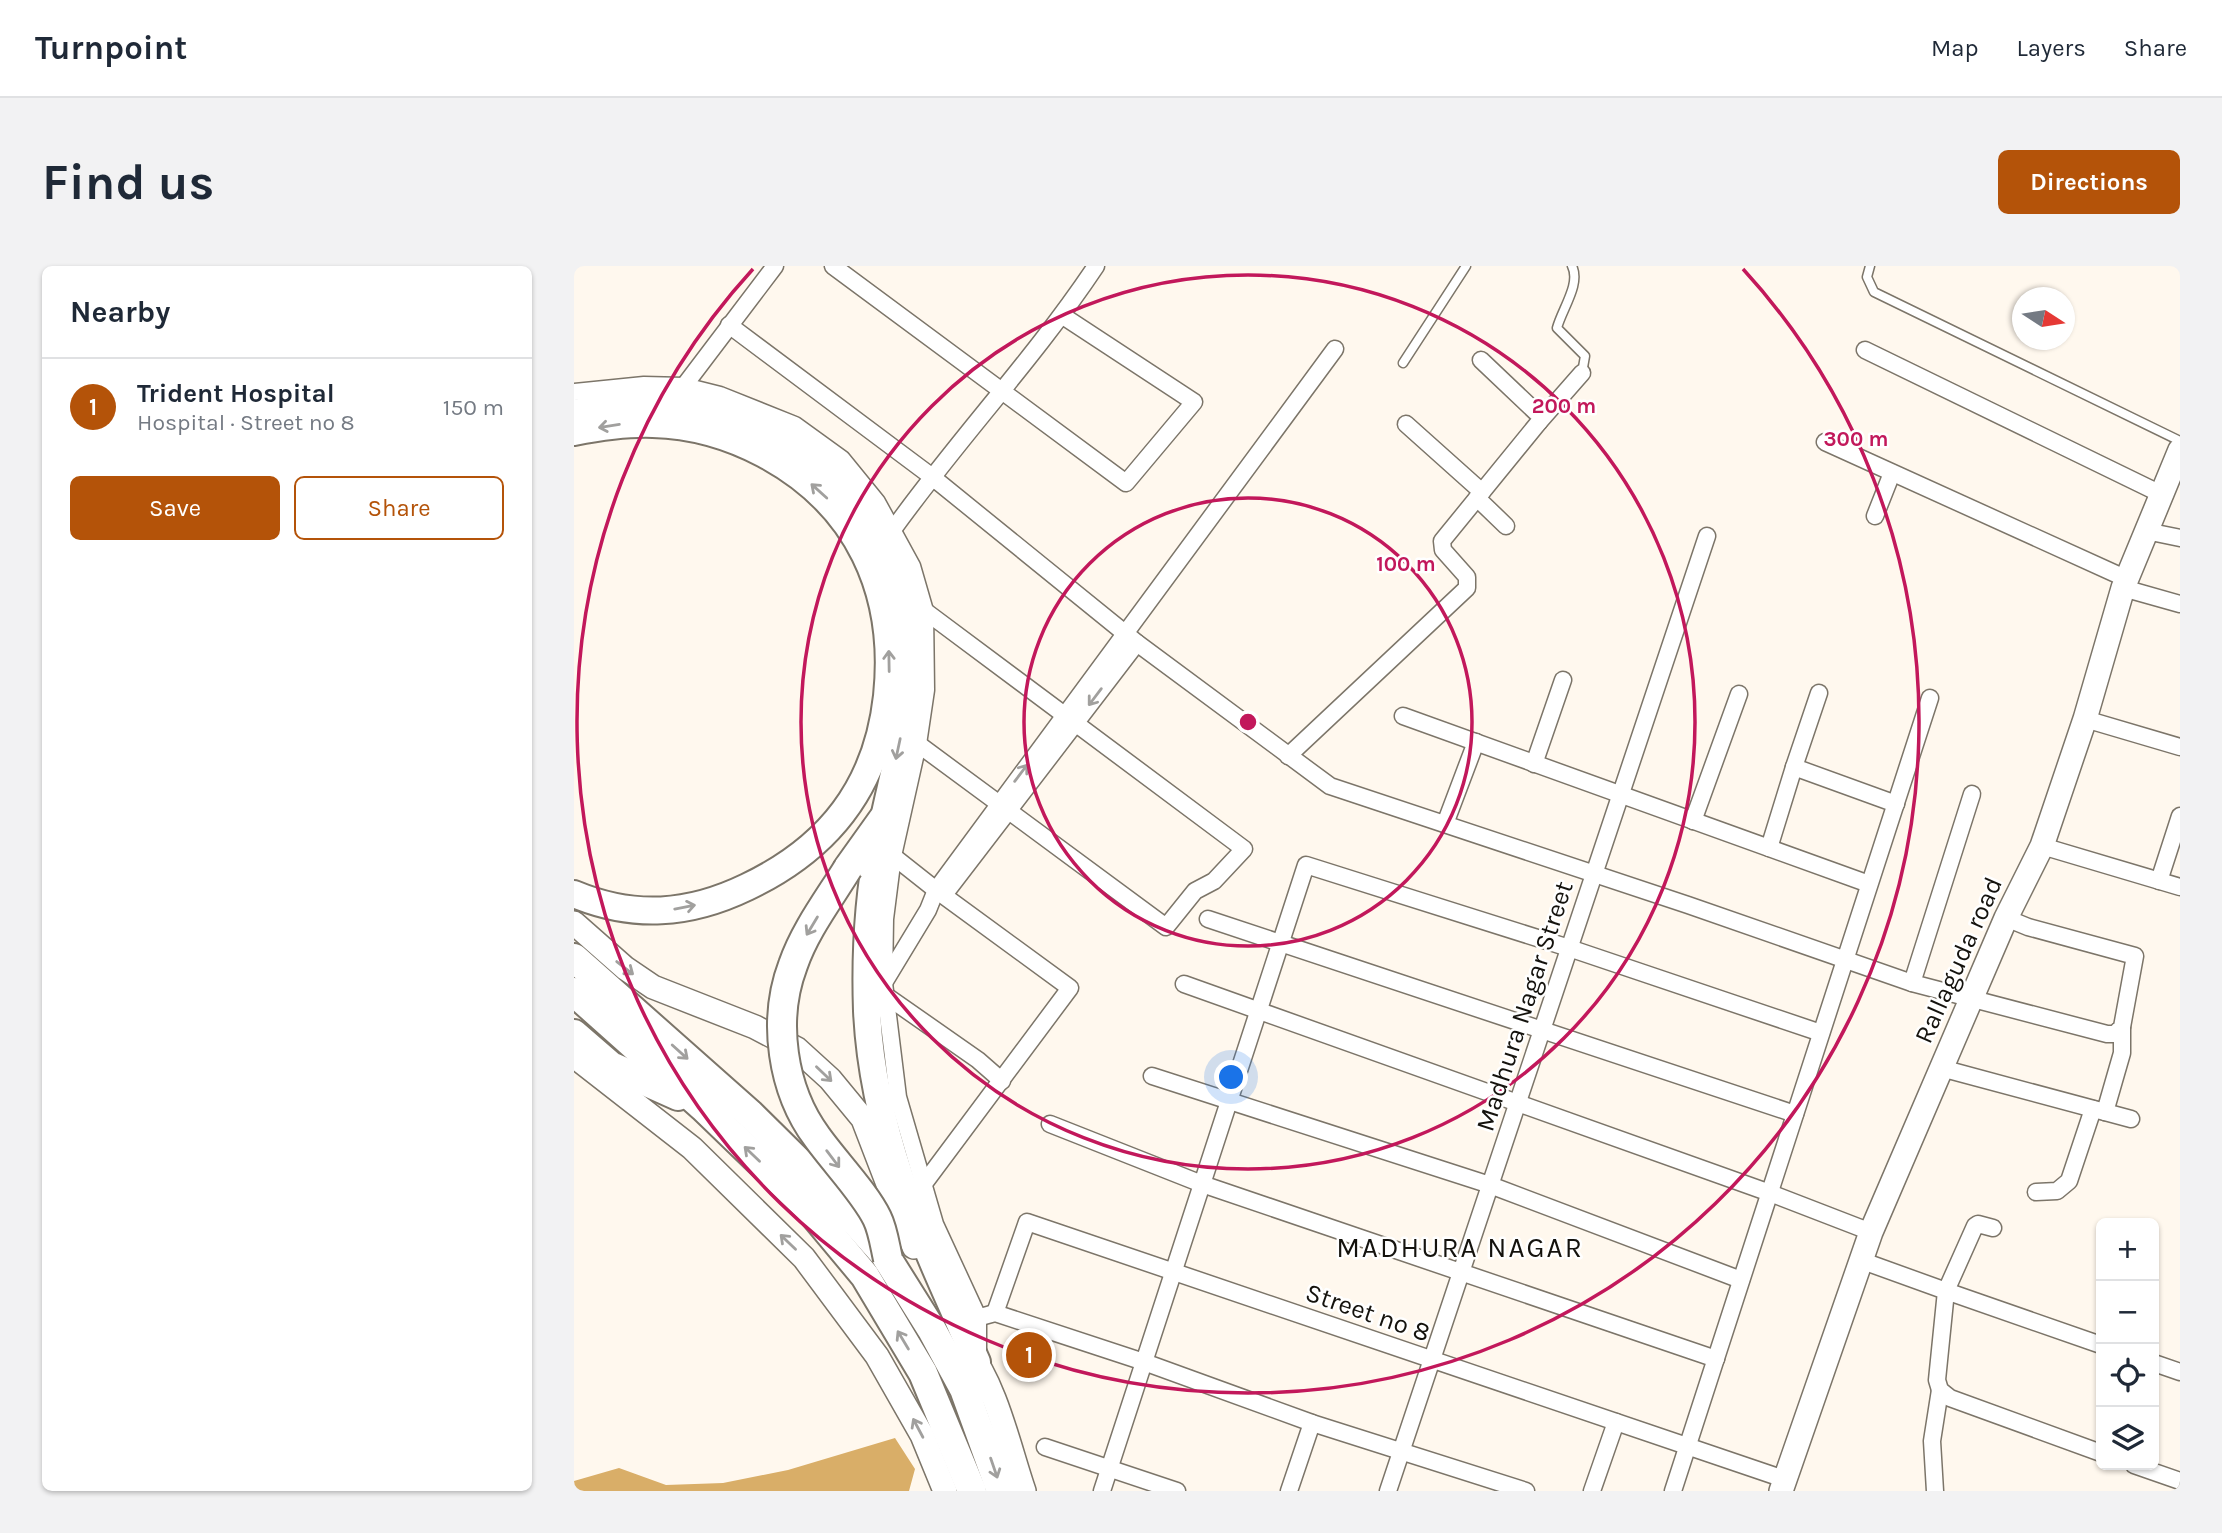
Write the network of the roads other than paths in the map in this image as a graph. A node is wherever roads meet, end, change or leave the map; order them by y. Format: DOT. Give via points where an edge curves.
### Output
graph roads {
  1 [pos="775,266"];
  2 [pos="833,266"];
  3 [pos="1096,266"];
  4 [pos="1466,266"];
  5 [pos="1572,266"];
  6 [pos="1870,266"];
  7 [pos="1063,316"];
  8 [pos="729,325"];
  9 [pos="1335,349"];
  10 [pos="1865,350"];
  11 [pos="1481,360"];
  12 [pos="1403,363"];
  13 [pos="1582,373"];
  14 [pos="684,386"];
  15 [pos="1000,391"];
  16 [pos="574,392"];
  17 [pos="574,413"];
  18 [pos="1539,422"];
  19 [pos="1406,424"];
  20 [pos="574,432"];
  21 [pos="2180,440"];
  22 [pos="1825,442"];
  23 [pos="2180,450"];
  24 [pos="1892,473"];
  25 [pos="931,476"];
  26 [pos="2161,494"];
  27 [pos="1479,495"];
  28 [pos="1875,516"];
  29 [pos="1506,526"];
  30 [pos="892,531"];
  31 [pos="2146,531"];
  32 [pos="1707,537"];
  33 [pos="2180,538"];
  34 [pos="2125,583"];
  35 [pos="2180,604"];
  36 [pos="925,611"];
  37 [pos="1131,639"];
  38 [pos="1563,680"];
  39 [pos="1819,693"];
  40 [pos="1739,694"];
  41 [pos="1930,698"];
  42 [pos="1403,716"];
  43 [pos="1070,719"];
  44 [pos="2085,719"];
  45 [pos="1476,742"];
  46 [pos="918,744"];
  47 [pos="2180,747"];
  48 [pos="1289,756"];
  49 [pos="1534,765"];
  50 [pos="1794,767"];
  51 [pos="1972,794"];
  52 [pos="1620,795"];
  53 [pos="1896,804"];
  54 [pos="1003,807"];
  55 [pos="2180,817"];
  56 [pos="883,819"];
  57 [pos="1693,821"];
  58 [pos="1445,824"];
  59 [pos="2042,846"];
  60 [pos="1769,848"];
  61 [pos="893,856"];
  62 [pos="1594,874"];
  63 [pos="2159,881"];
  64 [pos="1869,884"];
  65 [pos="2180,887"];
  66 [pos="940,893"];
  67 [pos="574,894"];
  68 [pos="2006,918"];
  69 [pos="1208,919"];
  70 [pos="574,923"];
  71 [pos="1280,945"];
  72 [pos="1569,948"];
  73 [pos="574,958"];
  74 [pos="1845,961"];
  75 [pos="1912,983"];
  76 [pos="1184,984"];
  77 [pos="885,989"];
  78 [pos="574,992"];
  79 [pos="1970,999"];
  80 [pos="1258,1011"];
  81 [pos="2122,1027"];
  82 [pos="1541,1031"];
  83 [pos="1821,1033"];
  84 [pos="574,1034"];
  85 [pos="574,1056"];
  86 [pos="1941,1068"];
  87 [pos="1153,1076"];
  88 [pos="1002,1081"];
  89 [pos="1229,1101"];
  90 [pos="1517,1103"];
  91 [pos="703,1107"];
  92 [pos="2099,1110"];
  93 [pos="1795,1114"];
  94 [pos="2132,1119"];
  95 [pos="1050,1125"];
  96 [pos="1202,1184"];
  97 [pos="923,1185"];
  98 [pos="1490,1185"];
  99 [pos="2036,1192"];
  100 [pos="1770,1193"];
  101 [pos="1993,1228"];
  102 [pos="1871,1232"];
  103 [pos="888,1259"];
  104 [pos="1860,1260"];
  105 [pos="1173,1272"];
  106 [pos="1461,1272"];
  107 [pos="1741,1280"];
  108 [pos="1946,1291"];
  109 [pos="995,1313"];
  110 [pos="978,1317"];
  111 [pos="2098,1344"];
  112 [pos="1716,1359"];
  113 [pos="1432,1360"];
  114 [pos="977,1362"];
  115 [pos="1144,1362"];
  116 [pos="2159,1365"];
  117 [pos="2180,1372"];
  118 [pos="1940,1390"];
  119 [pos="1616,1422"];
  120 [pos="1312,1423"];
  121 [pos="1687,1446"];
  122 [pos="1045,1447"];
  123 [pos="1401,1451"];
  124 [pos="2096,1451"];
  125 [pos="1109,1469"];
  126 [pos="2148,1470"];
  127 [pos="2180,1481"];
  128 [pos="1782,1485"];
  129 [pos="1934,1488"];
  130 [pos="945,1491"];
  131 [pos="972,1491"];
  132 [pos="1001,1491"];
  133 [pos="1024,1491"];
  134 [pos="1102,1491"];
  135 [pos="1177,1491"];
  136 [pos="1289,1491"];
  137 [pos="1388,1491"];
  138 [pos="1526,1491"];
  139 [pos="1592,1491"];
  140 [pos="1674,1491"];
  141 [pos="1950,1491"];
  1 -- 8 [label="street"];
  2 -- 15 [label="street"];
  3 -- 7 [label="street"];
  4 -- 12 [label="lane"];
  5 -- 13 [label="lane" via="1574,285 1557,328 1585,356"];
  6 -- 21 [label="lane" via="1867,277 1874,292"];
  7 -- 15 [label="street"];
  7 -- 15 [label="street" via="1194,402 1126,483"];
  8 -- 14 [label="street"];
  8 -- 25 [label="street"];
  9 -- 37 [label="street"];
  10 -- 26 [label="street"];
  11 -- 18 [label="street" via="1537,411"];
  13 -- 18 [label="street"];
  14 -- 16 [label="street"];
  14 -- 30 [label="street" via="795,425 842,459 877,502"];
  15 -- 25 [label="street"];
  17 -- 56 [label="main road, one-way" via="669,403 733,417 805,451 855,501 890,562 906,617 909,647 904,721"];
  18 -- 27 [label="street"];
  19 -- 27 [label="street"];
  67 -- 20 [label="main road, one-way" via="618,908 672,910 734,893 805,853 855,798 870,769 880,740 890,667 883,604 872,570 846,523 807,481 753,448 688,427 621,425"];
  22 -- 24 [label="street"];
  23 -- 26 [label="main road, Rallaguda road"];
  24 -- 28 [label="street"];
  24 -- 34 [label="street"];
  25 -- 30 [label="street"];
  25 -- 37 [label="street"];
  26 -- 31 [label="main road, Rallaguda road"];
  27 -- 29 [label="street"];
  27 -- 48 [label="street" via="1441,545 1467,577 1467,588"];
  30 -- 36 [label="street" via="912,566"];
  31 -- 33 [label="street"];
  31 -- 34 [label="main road, Rallaguda road"];
  32 -- 52 [label="street, Madhura Nagar Street"];
  34 -- 35 [label="street"];
  34 -- 44 [label="main road, Rallaguda road"];
  36 -- 43 [label="street"];
  36 -- 46 [label="street" via="926,690"];
  37 -- 43 [label="street"];
  37 -- 48 [label="street"];
  38 -- 49 [label="street"];
  39 -- 50 [label="street"];
  40 -- 57 [label="street"];
  41 -- 53 [label="street"];
  42 -- 45 [label="street"];
  43 -- 54 [label="street"];
  43 -- 54 [label="street" via="1244,849 1213,881 1195,891 1166,927"];
  44 -- 47 [label="street"];
  44 -- 59 [label="main road, Rallaguda road"];
  45 -- 49 [label="street"];
  45 -- 58 [label="street"];
  46 -- 54 [label="street"];
  46 -- 61 [label="street"];
  48 -- 58 [label="street" via="1330,786"];
  49 -- 52 [label="street"];
  50 -- 53 [label="street"];
  50 -- 60 [label="street"];
  51 -- 75 [label="street"];
  52 -- 57 [label="street"];
  52 -- 62 [label="street, Madhura Nagar Street"];
  53 -- 64 [label="street"];
  54 -- 66 [label="street"];
  55 -- 63 [label="street"];
  56 -- 103 [label="highway, one-way, bridge" via="806,936 785,993 782,1023 785,1061 798,1105 814,1134 878,1219"];
  56 -- 114 [label="main road" via="867,922 867,1015 884,1122 916,1224"];
  57 -- 60 [label="street"];
  58 -- 62 [label="street"];
  59 -- 63 [label="street"];
  59 -- 68 [label="main road, Rallaguda road"];
  60 -- 64 [label="street"];
  61 -- 66 [label="street"];
  61 -- 77 [label="street" via="885,919"];
  62 -- 72 [label="street, Madhura Nagar Street"];
  62 -- 74 [label="street"];
  63 -- 65 [label="street"];
  64 -- 74 [label="street"];
  66 -- 77 [label="street"];
  66 -- 88 [label="street" via="1070,988"];
  68 -- 79 [label="main road, Rallaguda road"];
  68 -- 81 [label="street" via="2135,956"];
  69 -- 71 [label="street"];
  70 -- 114 [label="main road, one-way" via="653,987 755,1027 797,1049 830,1079 863,1119 952,1332"];
  71 -- 72 [label="street" via="1306,865"];
  71 -- 80 [label="street"];
  71 -- 82 [label="street"];
  72 -- 82 [label="street, Madhura Nagar Street"];
  72 -- 83 [label="street"];
  73 -- 103 [label="highway, one-way" via="750,1114"];
  74 -- 75 [label="street"];
  74 -- 83 [label="street"];
  75 -- 79 [label="street"];
  76 -- 80 [label="street"];
  77 -- 88 [label="street"];
  77 -- 97 [label="street" via="898,1097"];
  78 -- 91 [label="highway"];
  79 -- 81 [label="street" via="2107,1034"];
  79 -- 86 [label="main road, Rallaguda road"];
  80 -- 89 [label="street"];
  80 -- 90 [label="street"];
  81 -- 92 [label="street" via="2120,1062"];
  82 -- 90 [label="street, Madhura Nagar Street"];
  82 -- 93 [label="street"];
  83 -- 93 [label="street"];
  84 -- 91 [label="highway" via="611,1066"];
  130 -- 85 [label="main road, one-way" via="922,1435 877,1356 804,1258 692,1148"];
  86 -- 92 [label="street"];
  86 -- 102 [label="main road, Rallaguda road"];
  87 -- 89 [label="street"];
  88 -- 97 [label="street"];
  89 -- 96 [label="street"];
  89 -- 98 [label="street"];
  90 -- 98 [label="street, Madhura Nagar Street"];
  90 -- 100 [label="street"];
  131 -- 91 [label="highway, one-way" via="923,1373 865,1276 810,1210"];
  92 -- 94 [label="street"];
  92 -- 99 [label="street" via="2069,1181 2057,1191"];
  93 -- 100 [label="street"];
  95 -- 96 [label="street"];
  96 -- 105 [label="street"];
  96 -- 106 [label="street"];
  97 -- 110 [label="street" via="935,1224"];
  98 -- 106 [label="street, Madhura Nagar Street"];
  98 -- 107 [label="street"];
  100 -- 102 [label="street"];
  100 -- 107 [label="street"];
  101 -- 108 [label="street" via="1975,1226"];
  102 -- 104 [label="main road, Rallaguda road"];
  103 -- 132 [label="highway, one-way" via="964,1389"];
  104 -- 108 [label="street"];
  104 -- 128 [label="main road, Rallaguda road"];
  105 -- 109 [label="street, Street no 8" via="1027,1222"];
  105 -- 113 [label="street, Street no 8"];
  105 -- 115 [label="street"];
  106 -- 112 [label="street"];
  106 -- 113 [label="street, Madhura Nagar Street"];
  107 -- 112 [label="street"];
  108 -- 111 [label="street"];
  108 -- 118 [label="street" via="1937,1380"];
  109 -- 110 [label="street"];
  109 -- 115 [label="street"];
  110 -- 114 [label="street"];
  112 -- 121 [label="street"];
  113 -- 119 [label="street, Street no 8"];
  113 -- 123 [label="street, Madhura Nagar Street"];
  114 -- 133 [label="main road"];
  115 -- 120 [label="street"];
  115 -- 125 [label="street"];
  116 -- 117 [label="street"];
  118 -- 124 [label="street" via="1950,1398"];
  118 -- 129 [label="street" via="1932,1441"];
  119 -- 121 [label="street, Street no 8"];
  119 -- 139 [label="street"];
  120 -- 123 [label="street"];
  120 -- 136 [label="street"];
  121 -- 128 [label="street, Street no 8"];
  121 -- 140 [label="street"];
  122 -- 125 [label="street"];
  123 -- 137 [label="street, Madhura Nagar Street"];
  123 -- 138 [label="street"];
  125 -- 134 [label="street"];
  125 -- 135 [label="street"];
  126 -- 127 [label="street"];
  129 -- 141 [label="street"];
}
